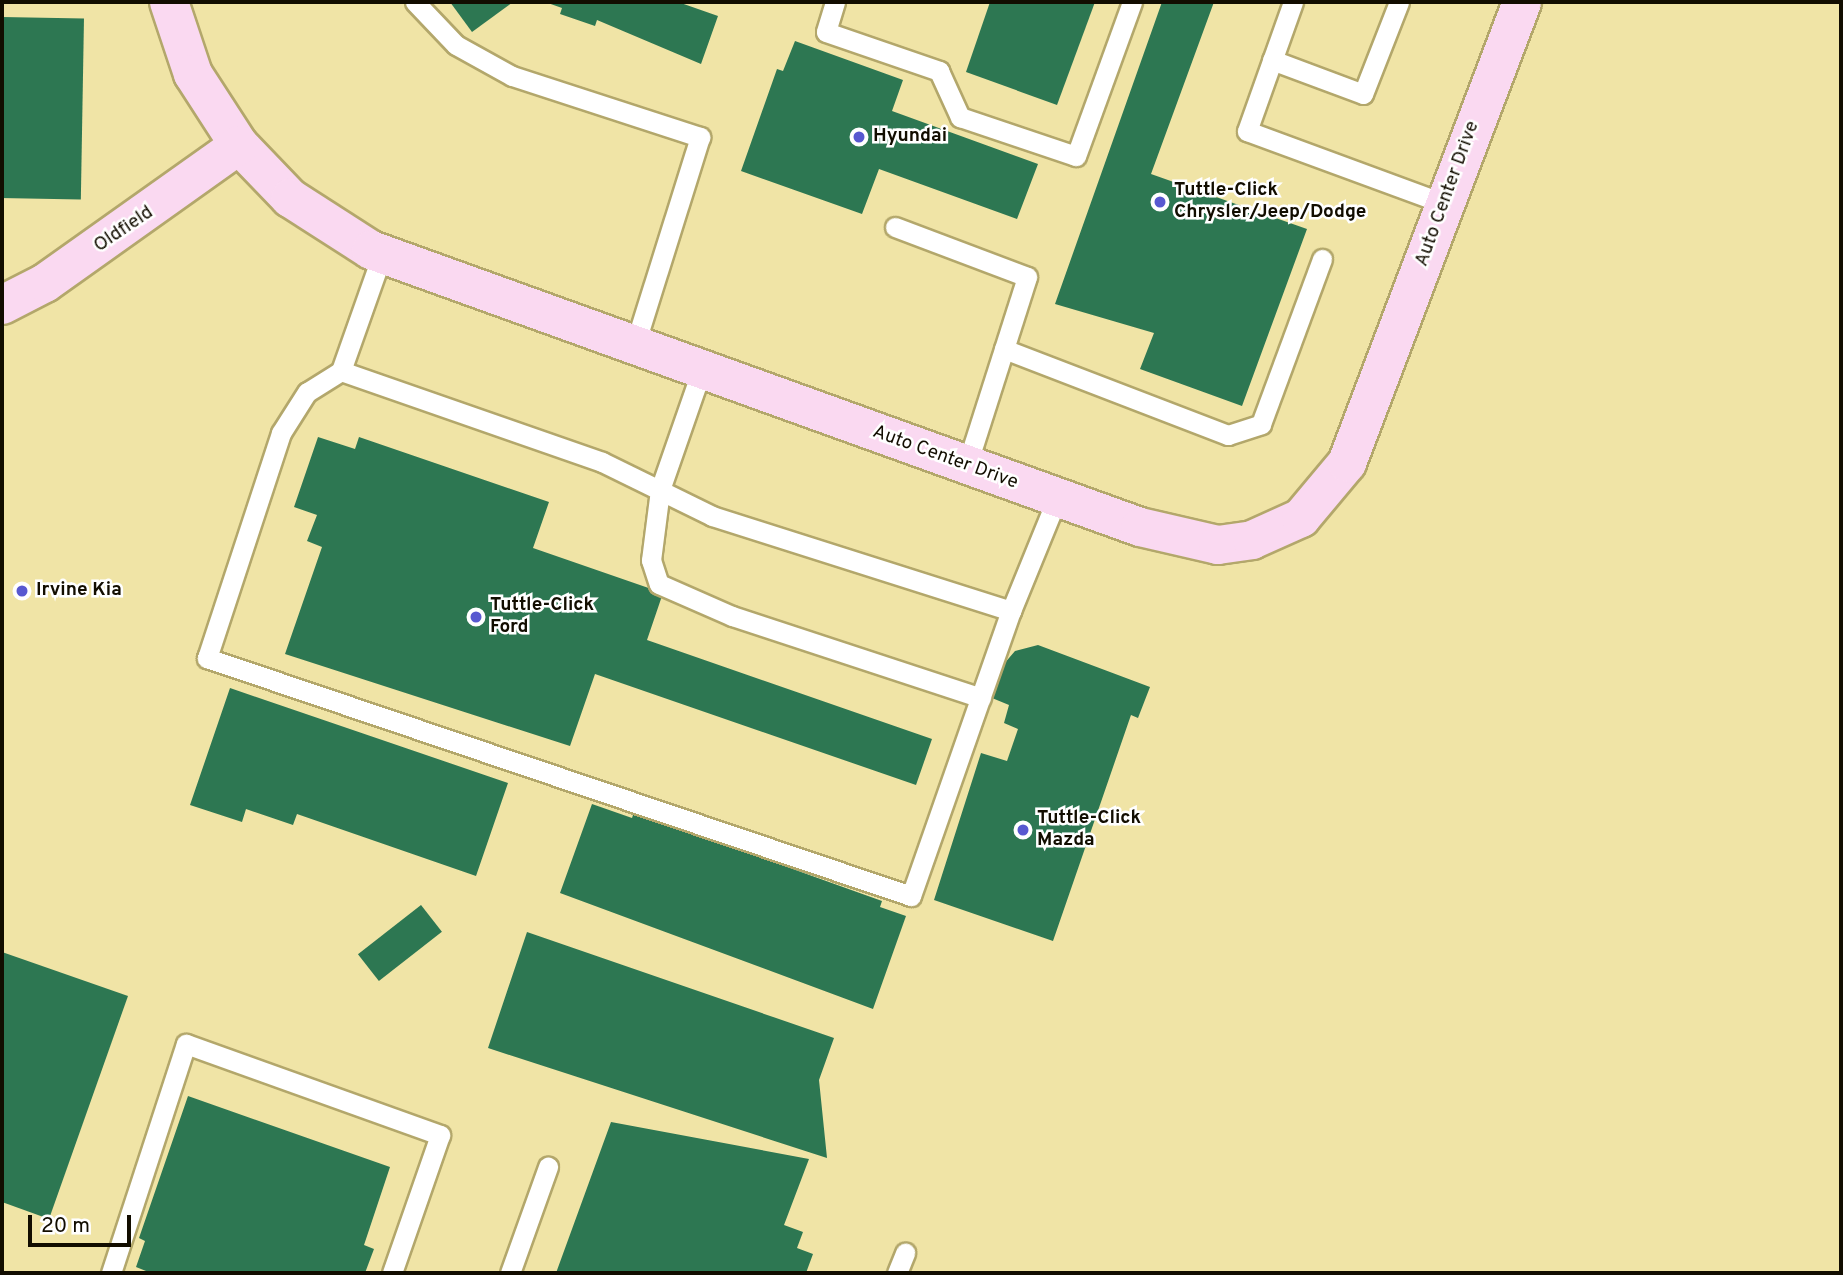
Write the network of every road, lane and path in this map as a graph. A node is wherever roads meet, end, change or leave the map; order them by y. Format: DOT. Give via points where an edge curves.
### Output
graph roads {
  1 [pos="169,2"];
  2 [pos="415,2"];
  3 [pos="835,2"];
  4 [pos="1132,2"];
  5 [pos="1293,2"];
  6 [pos="1399,2"];
  7 [pos="1522,2"];
  8 [pos="1272,60"];
  9 [pos="239,145"];
  10 [pos="1445,204"];
  11 [pos="895,227"];
  12 [pos="382,255"];
  13 [pos="1322,259"];
  14 [pos="2,304"];
  15 [pos="634,348"];
  16 [pos="1004,349"];
  17 [pos="341,372"];
  18 [pos="701,372"];
  19 [pos="967,465"];
  20 [pos="660,491"];
  21 [pos="1057,498"];
  22 [pos="1011,611"];
  23 [pos="981,698"];
  24 [pos="548,1167"];
  25 [pos="905,1253"];
  26 [pos="111,1273"];
  27 [pos="392,1273"];
  28 [pos="510,1273"];
  29 [pos="897,1273"];
  1 -- 9 [label="street, Auto Center Drive" via="193,74"];
  2 -- 15 [label="lane" via="456,46 512,76 700,137"];
  3 -- 4 [label="lane" via="826,32 939,71 960,117 1076,156"];
  5 -- 8 [label="lane"];
  6 -- 8 [label="lane" via="1363,94"];
  7 -- 10 [label="street, Auto Center Drive"];
  8 -- 10 [label="lane" via="1247,131"];
  9 -- 12 [label="street, Auto Center Drive" via="290,198"];
  9 -- 14 [label="street, Oldfield" via="46,283"];
  10 -- 21 [label="street, Auto Center Drive" via="1358,440 1333,485 1301,518 1252,540 1218,545"];
  11 -- 16 [label="lane" via="1027,276"];
  12 -- 15 [label="street, Auto Center Drive"];
  12 -- 17 [label="lane"];
  13 -- 16 [label="lane" via="1261,424 1228,435"];
  15 -- 18 [label="street, Auto Center Drive"];
  16 -- 19 [label="lane"];
  17 -- 20 [label="lane" via="602,462"];
  17 -- 23 [label="lane" via="307,392 281,433 207,658 911,897"];
  18 -- 19 [label="street, Auto Center Drive"];
  18 -- 20 [label="lane"];
  19 -- 21 [label="street, Auto Center Drive"];
  20 -- 22 [label="lane" via="712,516"];
  20 -- 23 [label="lane" via="652,560 659,584 732,616"];
  21 -- 22 [label="lane"];
  22 -- 23 [label="lane"];
  24 -- 28 [label="lane"];
  25 -- 29 [label="lane"];
  26 -- 27 [label="lane" via="186,1044 440,1135"];
}
